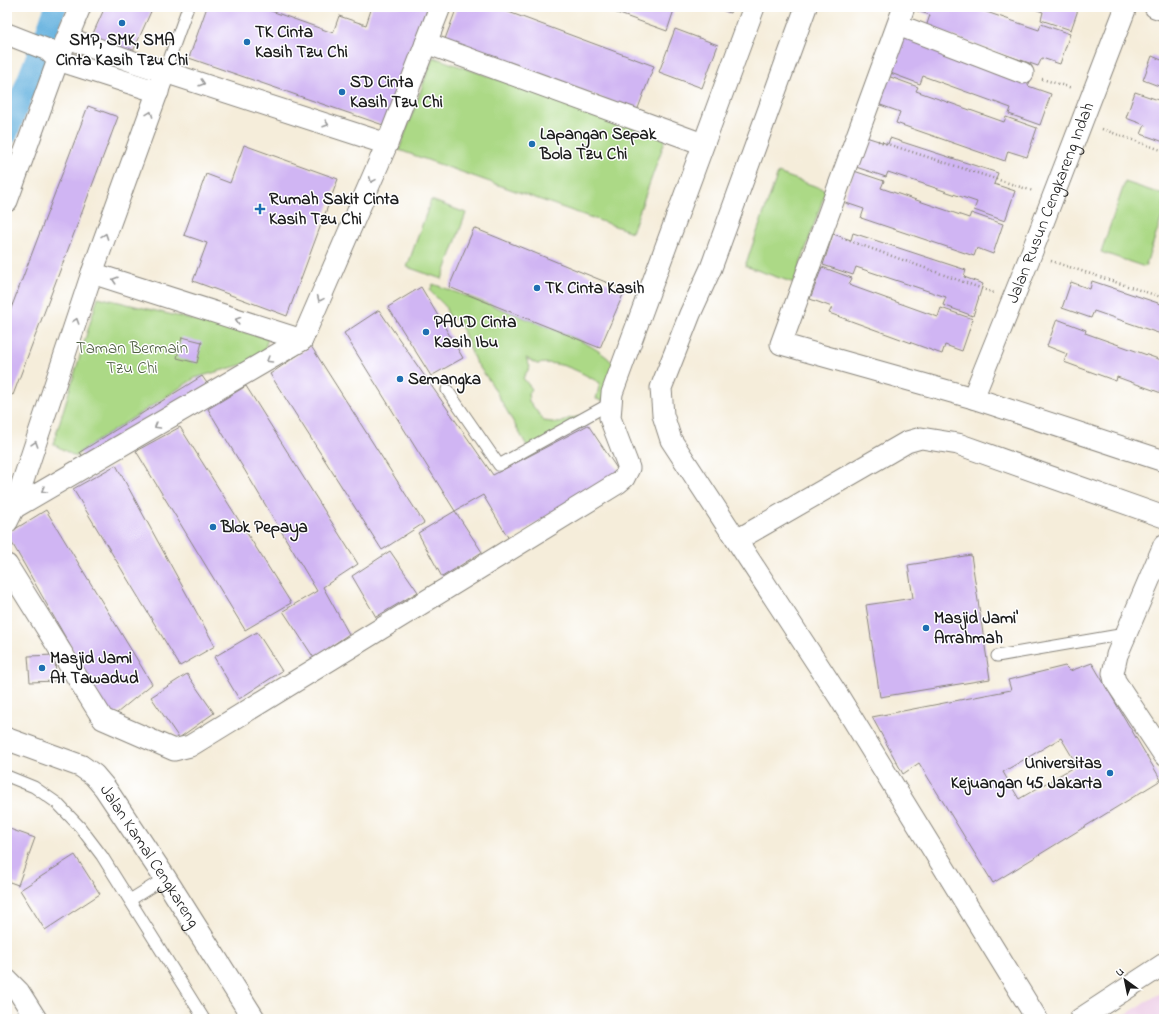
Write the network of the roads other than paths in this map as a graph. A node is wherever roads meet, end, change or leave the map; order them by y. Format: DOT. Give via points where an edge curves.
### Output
graph roads {
  1 [pos="80,7"];
  2 [pos="188,7"];
  3 [pos="440,7"];
  4 [pos="754,7"];
  5 [pos="806,7"];
  6 [pos="1126,7"];
  7 [pos="1155,7"];
  8 [pos="1164,10"];
  9 [pos="901,16"];
  10 [pos="10,35"];
  11 [pos="68,38"];
  12 [pos="426,43"];
  13 [pos="50,52"];
  14 [pos="165,71"];
  15 [pos="1024,73"];
  16 [pos="158,92"];
  17 [pos="387,144"];
  18 [pos="703,144"];
  19 [pos="7,201"];
  20 [pos="92,273"];
  21 [pos="302,340"];
  22 [pos="447,390"];
  23 [pos="973,398"];
  24 [pos="611,403"];
  25 [pos="1164,461"];
  26 [pos="10,515"];
  27 [pos="1164,517"];
  28 [pos="737,540"];
  29 [pos="1164,544"];
  30 [pos="7,565"];
  31 [pos="1125,634"];
  32 [pos="997,656"];
  33 [pos="7,739"];
  34 [pos="1164,755"];
  35 [pos="7,776"];
  36 [pos="165,878"];
  37 [pos="130,900"];
  38 [pos="1164,964"];
  39 [pos="7,980"];
  40 [pos="36,1019"];
  41 [pos="204,1019"];
  42 [pos="254,1019"];
  43 [pos="1037,1019"];
  44 [pos="1080,1019"];
  1 -- 11 [label="street"];
  2 -- 14 [label="lane"];
  3 -- 12 [label="street"];
  4 -- 18 [label="street"];
  5 -- 28 [label="street" via="711,268 661,388 663,415 671,440"];
  6 -- 23 [label="street, Jalan Rusun Cengkareng Indah"];
  7 -- 8 [label="street"];
  9 -- 15 [label="street"];
  9 -- 23 [label="street" via="781,344"];
  10 -- 13 [label="street"];
  11 -- 13 [label="street"];
  11 -- 14 [label="street"];
  12 -- 17 [label="street"];
  12 -- 18 [label="street"];
  13 -- 16 [label="street"];
  13 -- 19 [label="street"];
  14 -- 16 [label="street"];
  14 -- 17 [label="street, one-way"];
  20 -- 16 [label="street, one-way"];
  17 -- 21 [label="street, one-way"];
  18 -- 24 [label="street" via="613,389"];
  21 -- 20 [label="street, one-way"];
  26 -- 20 [label="street, one-way"];
  21 -- 26 [label="street, one-way"];
  22 -- 24 [label="lane" via="499,465"];
  23 -- 25 [label="street"];
  24 -- 30 [label="street" via="610,418 613,429 628,463 628,472 624,478 190,746 174,750 103,719"];
  27 -- 28 [label="street" via="958,444 921,438 907,442"];
  28 -- 43 [label="street" via="839,697"];
  29 -- 31 [label="street"];
  31 -- 32 [label="lane"];
  31 -- 34 [label="street" via="1114,666 1115,681"];
  33 -- 36 [label="street, Jalan Kamal Cengkareng" via="81,766 94,775 106,788"];
  35 -- 37 [label="lane" via="34,787 57,802 102,856"];
  36 -- 37 [label="lane"];
  36 -- 42 [label="street, Jalan Kamal Cengkareng"];
  37 -- 41 [label="lane"];
  38 -- 44 [label="street"];
  39 -- 40 [label="street" via="19,992"];
}
